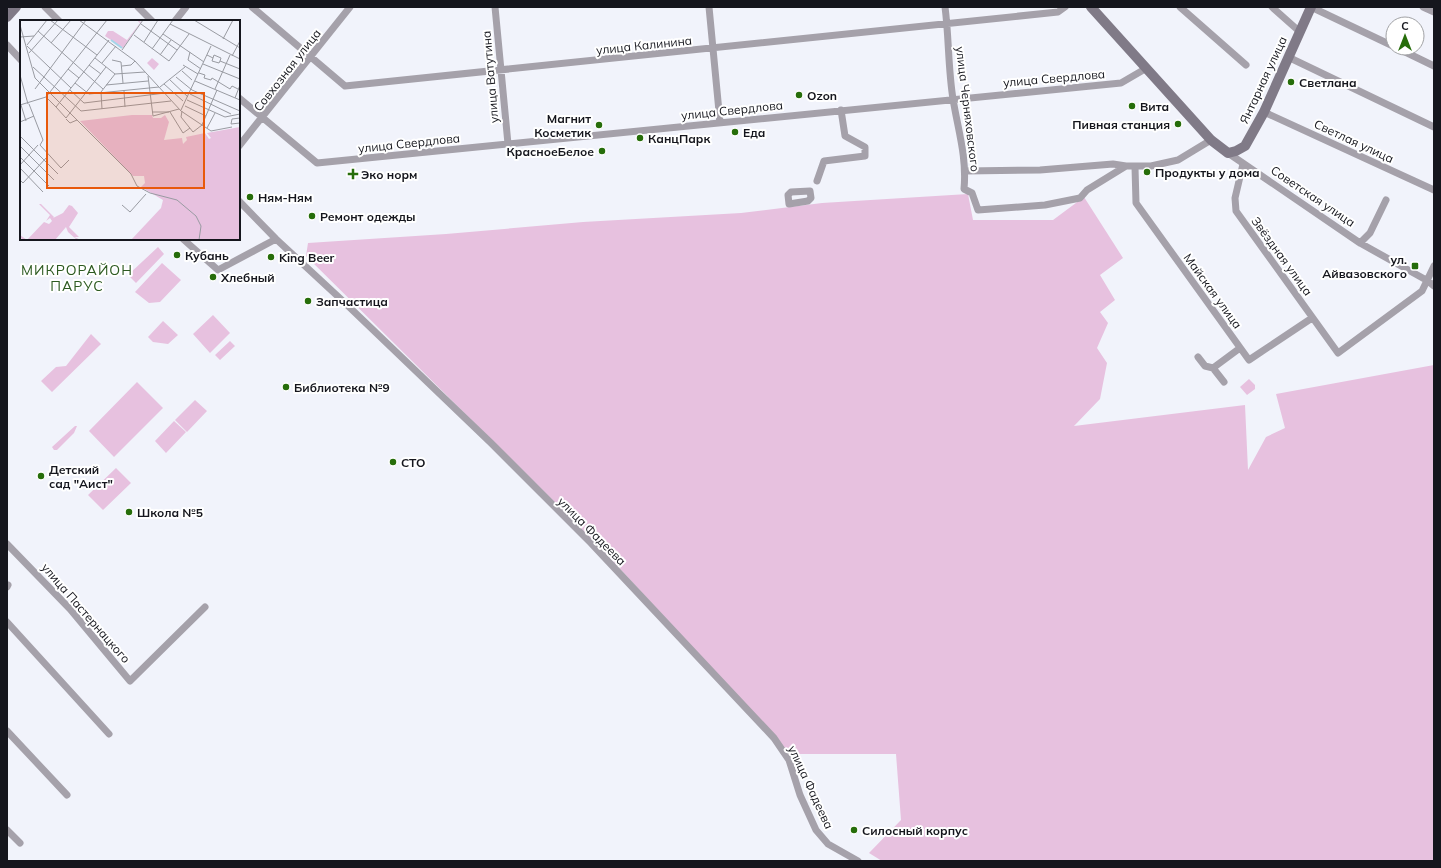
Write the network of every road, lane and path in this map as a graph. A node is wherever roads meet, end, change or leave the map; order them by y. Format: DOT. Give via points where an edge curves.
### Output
graph roads {
  1 [pos="16,7"];
  2 [pos="45,7"];
  3 [pos="138,7"];
  4 [pos="186,7"];
  5 [pos="252,7"];
  6 [pos="350,7"];
  7 [pos="495,7"];
  8 [pos="709,7"];
  9 [pos="945,7"];
  10 [pos="1065,7"];
  11 [pos="1091,7"];
  12 [pos="1180,7"];
  13 [pos="1272,7"];
  14 [pos="1311,7"];
  15 [pos="1423,7"];
  16 [pos="1434,12"];
  17 [pos="7,17"];
  18 [pos="58,20"];
  19 [pos="151,20"];
  20 [pos="176,20"];
  21 [pos="947,23"];
  22 [pos="1300,32"];
  23 [pos="1385,42"];
  24 [pos="7,45"];
  25 [pos="714,49"];
  26 [pos="1413,56"];
  27 [pos="1288,57"];
  28 [pos="311,58"];
  29 [pos="20,59"];
  30 [pos="1246,65"];
  31 [pos="1434,66"];
  32 [pos="1145,68"];
  33 [pos="500,71"];
  34 [pos="953,98"];
  35 [pos="240,99"];
  36 [pos="841,110"];
  37 [pos="1264,112"];
  38 [pos="263,119"];
  39 [pos="720,122"];
  40 [pos="1434,127"];
  41 [pos="1211,140"];
  42 [pos="508,144"];
  43 [pos="240,145"];
  44 [pos="1228,153"];
  45 [pos="1243,164"];
  46 [pos="1126,166"];
  47 [pos="1135,167"];
  48 [pos="966,171"];
  49 [pos="817,181"];
  50 [pos="1434,190"];
  51 [pos="1386,200"];
  52 [pos="240,202"];
  53 [pos="276,239"];
  54 [pos="184,240"];
  55 [pos="1360,243"];
  56 [pos="1434,266"];
  57 [pos="1428,281"];
  58 [pos="1434,286"];
  59 [pos="1312,318"];
  60 [pos="1240,348"];
  61 [pos="1198,358"];
  62 [pos="1213,368"];
  63 [pos="1224,382"];
  64 [pos="7,544"];
  65 [pos="205,607"];
  66 [pos="7,622"];
  67 [pos="7,731"];
  68 [pos="109,734"];
  69 [pos="67,795"];
  70 [pos="7,830"];
  71 [pos="20,843"];
  72 [pos="858,861"];
  1 -- 17 [label="street"];
  2 -- 18 [label="street"];
  3 -- 19 [label="street"];
  4 -- 20 [label="street"];
  5 -- 28 [label="street, улица Калинина"];
  6 -- 28 [label="street, Совхозная улица"];
  7 -- 33 [label="street, улица Ватутина"];
  8 -- 25 [label="street"];
  9 -- 21 [label="street, улица Черняховского"];
  10 -- 21 [label="street, улица Калинина" via="1058,12"];
  11 -- 32 [label="street, Советская улица"];
  12 -- 30 [label="street"];
  13 -- 22 [label="street"];
  14 -- 22 [label="street, Янтарная улица"];
  14 -- 23 [label="street"];
  15 -- 16 [label="street"];
  21 -- 25 [label="street, улица Калинина"];
  21 -- 34 [label="street, улица Черняховского"];
  22 -- 27 [label="street, Янтарная улица"];
  24 -- 29 [label="street"];
  25 -- 33 [label="street, улица Калинина"];
  25 -- 39 [label="street"];
  26 -- 31 [label="street"];
  27 -- 37 [label="street, Янтарная улица"];
  27 -- 40 [label="street"];
  28 -- 33 [label="street, улица Калинина" via="345,86"];
  28 -- 38 [label="street, Совхозная улица"];
  32 -- 34 [label="street, улица Свердлова" via="1121,83"];
  32 -- 41 [label="street, Советская улица"];
  33 -- 42 [label="street, улица Ватутина"];
  34 -- 36 [label="street, улица Свердлова"];
  34 -- 48 [label="street, улица Черняховского" via="963,141"];
  35 -- 38 [label="street"];
  36 -- 39 [label="street, улица Свердлова"];
  36 -- 49 [label="street" via="845,136 865,147 865,156 824,161"];
  37 -- 44 [label="street, Янтарная улица" via="1245,146"];
  37 -- 50 [label="street, Светлая улица"];
  38 -- 42 [label="street, улица Свердлова" via="317,163"];
  38 -- 43 [label="street, Совхозная улица"];
  39 -- 42 [label="street, улица Свердлова"];
  41 -- 44 [label="street, Советская улица"];
  41 -- 47 [label="street" via="1178,160"];
  44 -- 45 [label="street, Советская улица"];
  45 -- 55 [label="street, Советская улица"];
  45 -- 59 [label="street, Звёздная улица" via="1235,198 1236,211"];
  46 -- 47 [label="street"];
  46 -- 48 [label="street" via="1113,164 1040,170"];
  46 -- 48 [label="street, улица Черняховского" via="1087,190 1080,198 978,210 972,193 964,189"];
  47 -- 60 [label="street, Майская улица" via="1136,203"];
  51 -- 55 [label="street" via="1370,233"];
  52 -- 53 [label="street, улица Фадеева"];
  53 -- 54 [label="street" via="218,270"];
  53 -- 72 [label="street, улица Фадеева" via="345,302 591,543 774,738 789,760 800,795 816,830 828,844"];
  55 -- 57 [label="street, Советская улица"];
  56 -- 57 [label="street"];
  57 -- 58 [label="street, Советская улица"];
  57 -- 59 [label="street, Звёздная улица" via="1422,290 1338,353"];
  59 -- 60 [label="street, Майская улица" via="1249,360"];
  60 -- 62 [label="street"];
  61 -- 62 [label="street" via="1205,366"];
  62 -- 63 [label="street"];
  64 -- 65 [label="street, улица Пастернацкого" via="70,609 130,681"];
  66 -- 68 [label="street"];
  67 -- 69 [label="street"];
  70 -- 71 [label="street"];
}
